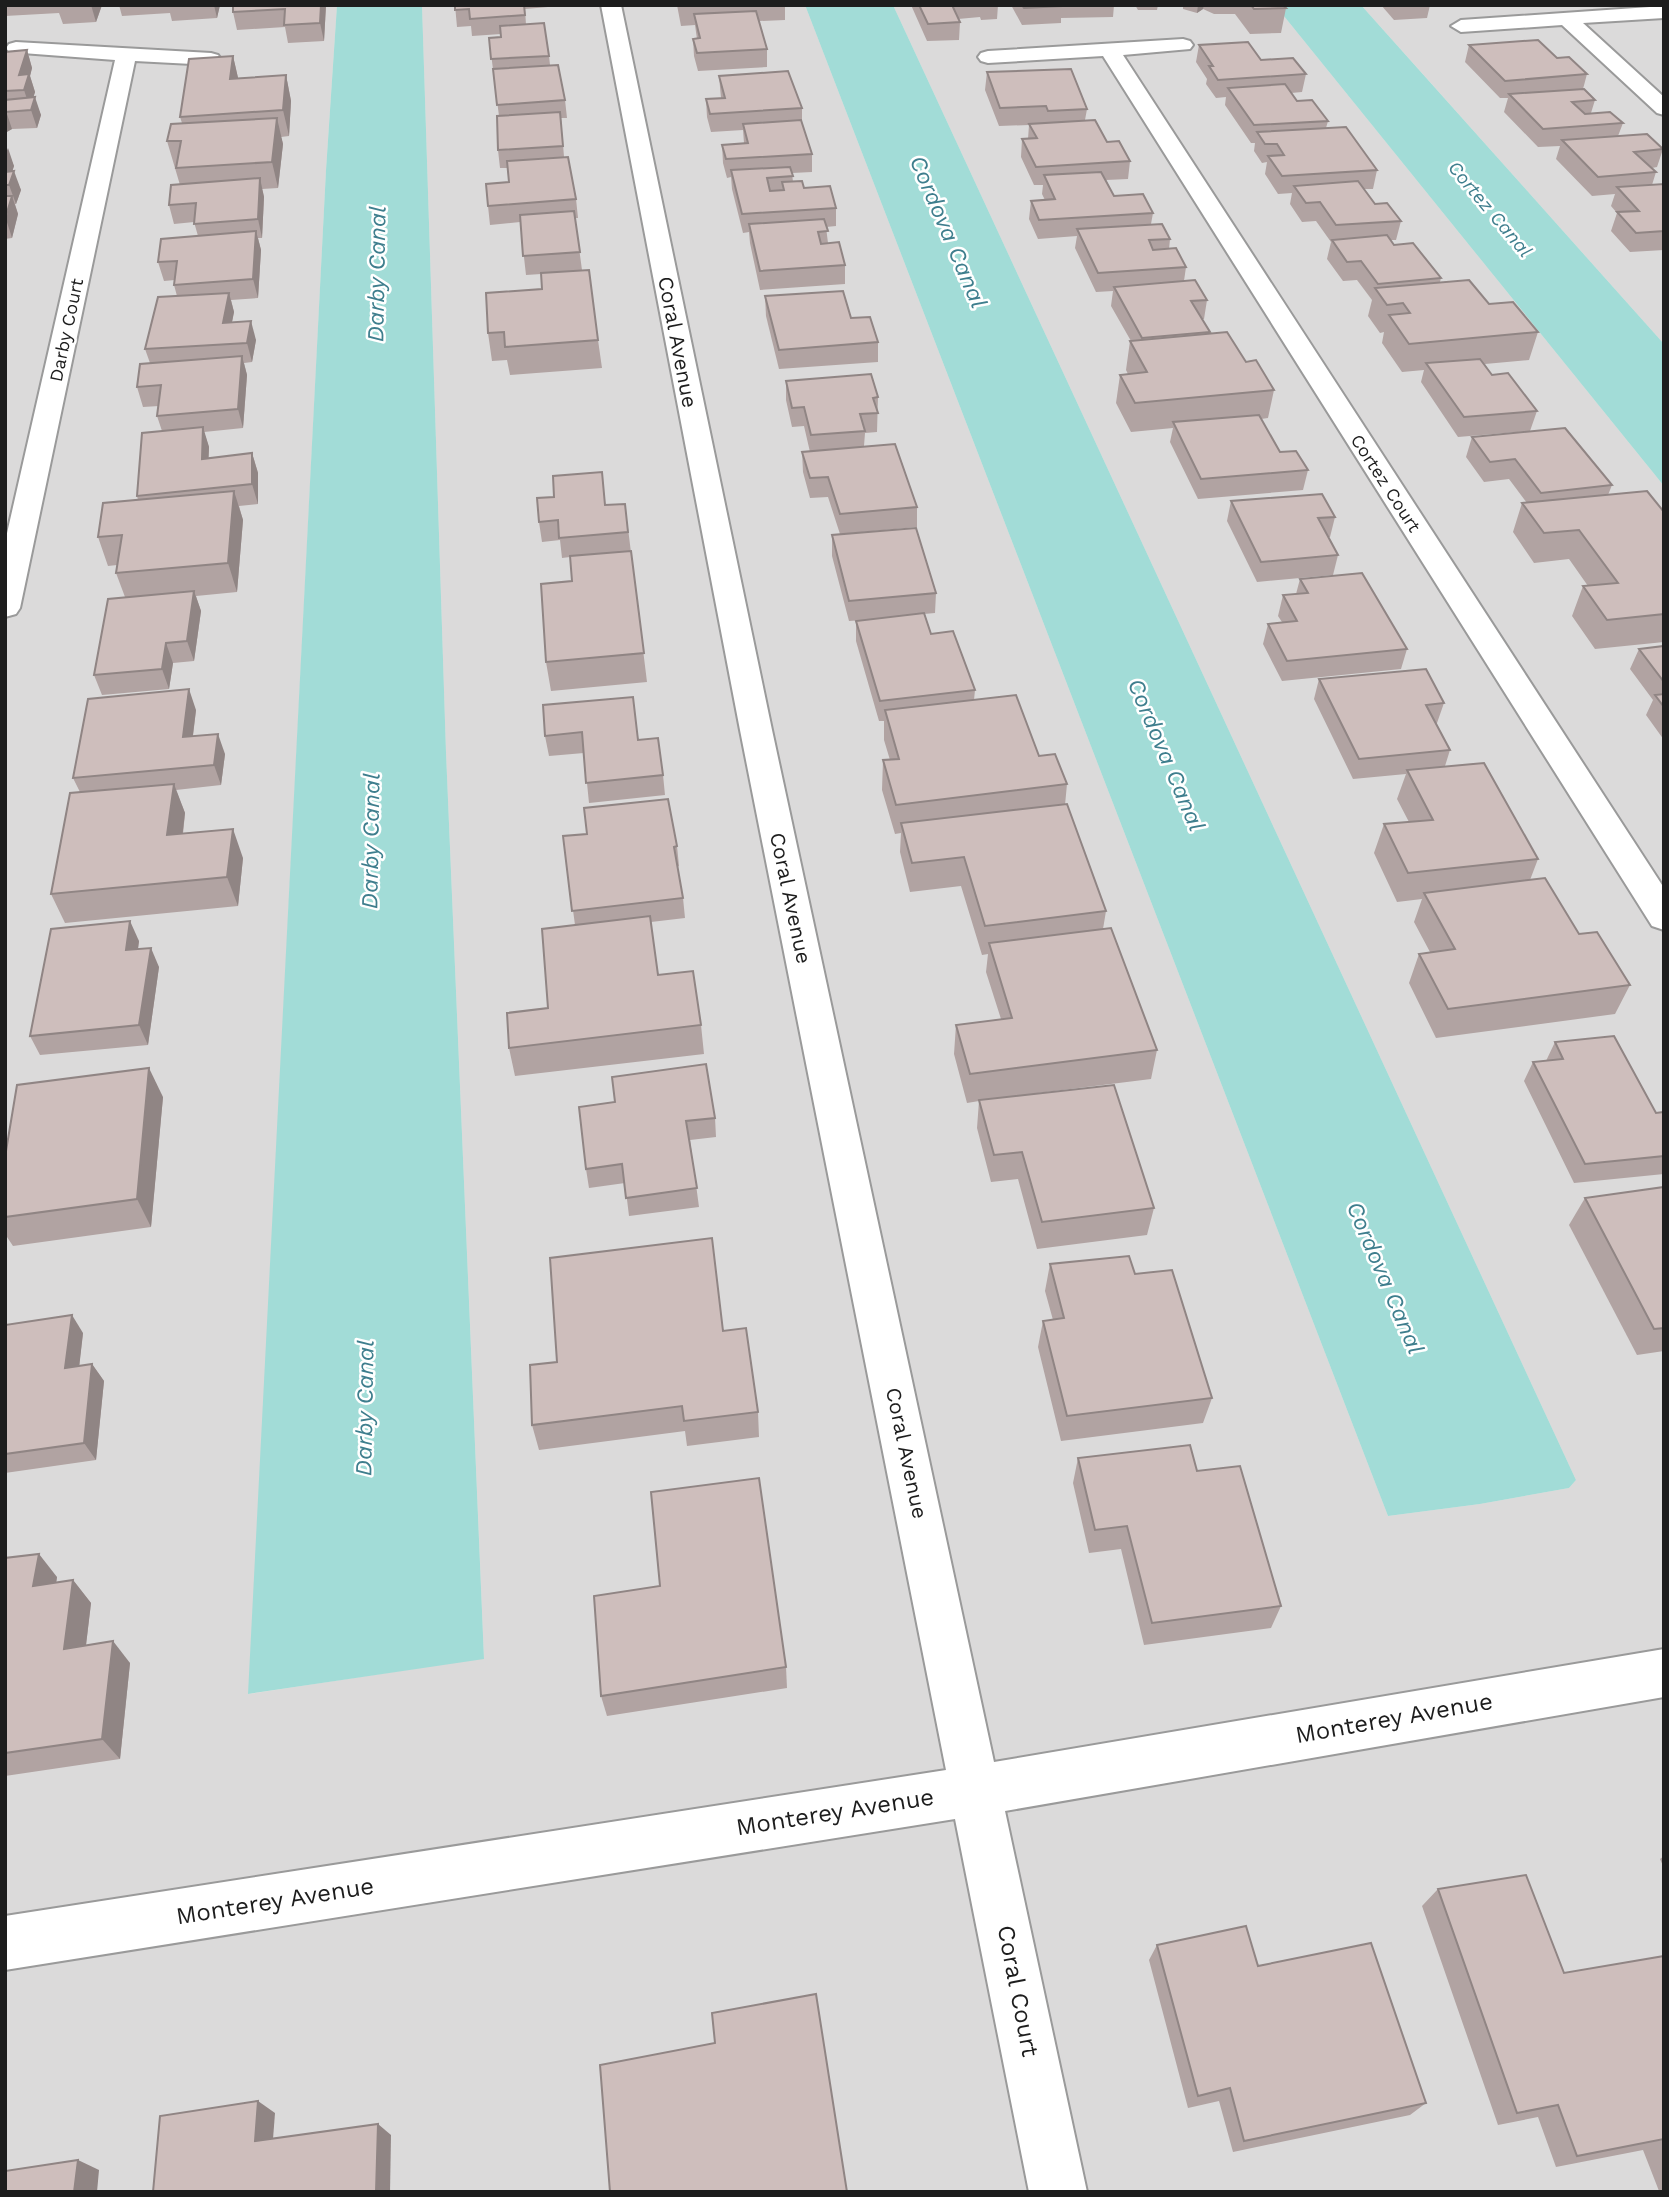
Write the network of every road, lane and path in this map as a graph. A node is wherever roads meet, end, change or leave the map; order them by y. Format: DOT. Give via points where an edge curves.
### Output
graph roads {
  1 [pos="611,5"];
  2 [pos="1664,12"];
  3 [pos="1567,19"];
  4 [pos="1461,26"];
  5 [pos="1183,45"];
  6 [pos="16,48"];
  7 [pos="1109,49"];
  8 [pos="127,53"];
  9 [pos="988,57"];
  10 [pos="211,59"];
  11 [pos="1664,109"];
  12 [pos="5,608"];
  13 [pos="1664,917"];
  14 [pos="1664,1673"];
  15 [pos="977,1790"];
  16 [pos="5,1944"];
  17 [pos="1058,2192"];
  1 -- 15 [label="street, Coral Avenue"];
  2 -- 3 [label="street"];
  3 -- 4 [label="street"];
  3 -- 11 [label="street"];
  5 -- 7 [label="street"];
  6 -- 8 [label="street"];
  7 -- 9 [label="street"];
  7 -- 13 [label="street, Cortez Court"];
  8 -- 10 [label="street"];
  8 -- 12 [label="street, Darby Court"];
  14 -- 15 [label="street, Monterey Avenue"];
  15 -- 16 [label="street, Monterey Avenue"];
  15 -- 17 [label="street, Coral Court"];
}
